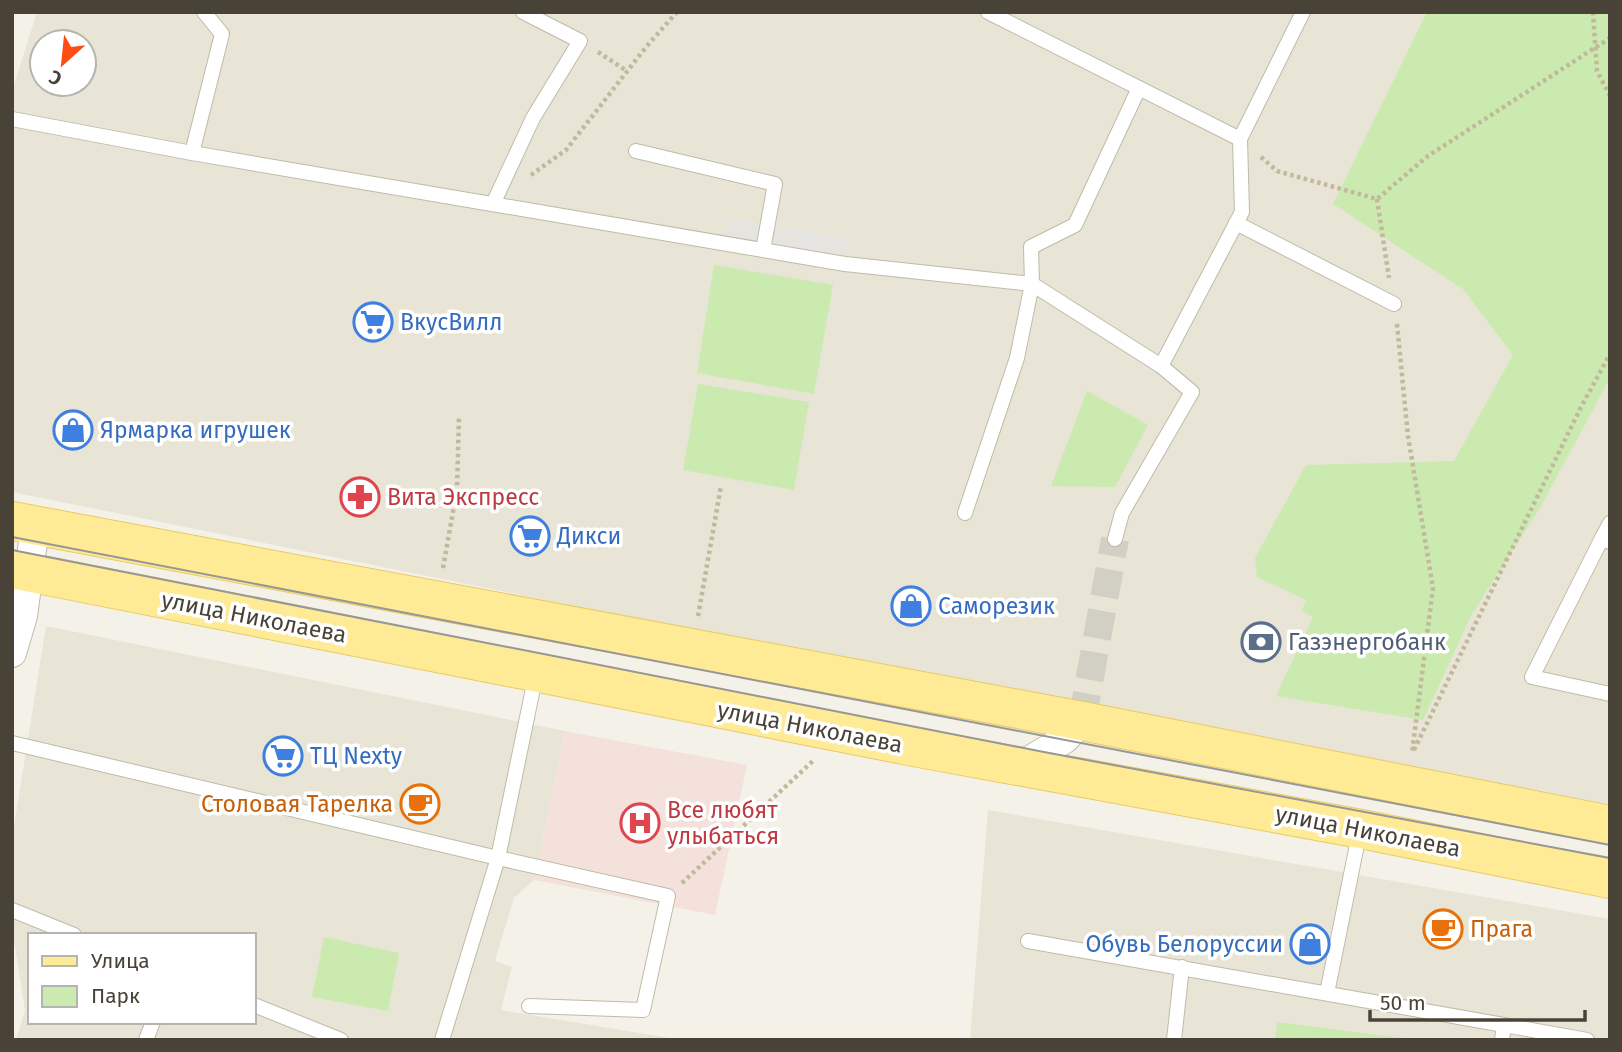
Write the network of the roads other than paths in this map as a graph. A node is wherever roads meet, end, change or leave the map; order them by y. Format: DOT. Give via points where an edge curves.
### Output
graph roads {
  1 [pos="204,12"];
  2 [pos="523,12"];
  3 [pos="988,12"];
  4 [pos="1303,12"];
  5 [pos="1139,88"];
  6 [pos="12,119"];
  7 [pos="1240,139"];
  8 [pos="636,151"];
  9 [pos="192,153"];
  10 [pos="493,204"];
  11 [pos="1237,223"];
  12 [pos="763,250"];
  13 [pos="1032,284"];
  14 [pos="1394,304"];
  15 [pos="1161,366"];
  16 [pos="965,513"];
  17 [pos="1610,523"];
  18 [pos="24,524"];
  19 [pos="1115,539"];
  20 [pos="1606,540"];
  21 [pos="20,571"];
  22 [pos="12,653"];
  23 [pos="536,673"];
  24 [pos="1610,694"];
  25 [pos="1082,722"];
  26 [pos="12,743"];
  27 [pos="1020,766"];
  28 [pos="1610,825"];
  29 [pos="1361,829"];
  30 [pos="498,858"];
  31 [pos="1610,879"];
  32 [pos="12,910"];
  33 [pos="69,933"];
  34 [pos="1028,941"];
  35 [pos="1182,967"];
  36 [pos="1327,993"];
  37 [pos="256,1006"];
  38 [pos="529,1006"];
  39 [pos="1503,1032"];
  40 [pos="341,1040"];
  41 [pos="442,1040"];
  42 [pos="1174,1040"];
  43 [pos="1587,1040"];
  1 -- 9 [label="lane" via="222,34"];
  2 -- 10 [label="lane" via="580,41 533,118"];
  3 -- 5 [label="lane"];
  4 -- 7 [label="lane"];
  5 -- 7 [label="lane"];
  5 -- 13 [label="lane" via="1075,225 1031,247"];
  6 -- 9 [label="lane"];
  7 -- 11 [label="lane" via="1242,212"];
  8 -- 12 [label="lane" via="775,184"];
  9 -- 10 [label="lane"];
  10 -- 12 [label="lane"];
  11 -- 14 [label="lane"];
  11 -- 15 [label="lane"];
  12 -- 13 [label="lane" via="845,264"];
  13 -- 15 [label="lane"];
  13 -- 16 [label="lane" via="1017,358"];
  15 -- 19 [label="lane" via="1192,392 1122,513"];
  17 -- 20 [label="lane"];
  18 -- 21 [label="street"];
  18 -- 25 [label="main road"];
  20 -- 24 [label="lane" via="1532,677"];
  21 -- 22 [label="street" via="23,616"];
  21 -- 23 [label="main road, улица Николаева"];
  23 -- 27 [label="main road, улица Николаева"];
  23 -- 30 [label="lane"];
  25 -- 27 [label="street" via="1065,739"];
  25 -- 28 [label="main road"];
  26 -- 30 [label="lane"];
  27 -- 29 [label="main road, улица Николаева"];
  29 -- 31 [label="main road, улица Николаева"];
  29 -- 36 [label="lane"];
  30 -- 38 [label="lane" via="668,896 643,1010"];
  30 -- 41 [label="lane"];
  32 -- 33 [label="lane"];
  34 -- 35 [label="lane"];
  35 -- 36 [label="lane"];
  35 -- 42 [label="lane"];
  36 -- 39 [label="lane"];
  37 -- 40 [label="lane"];
  39 -- 43 [label="lane"];
}
